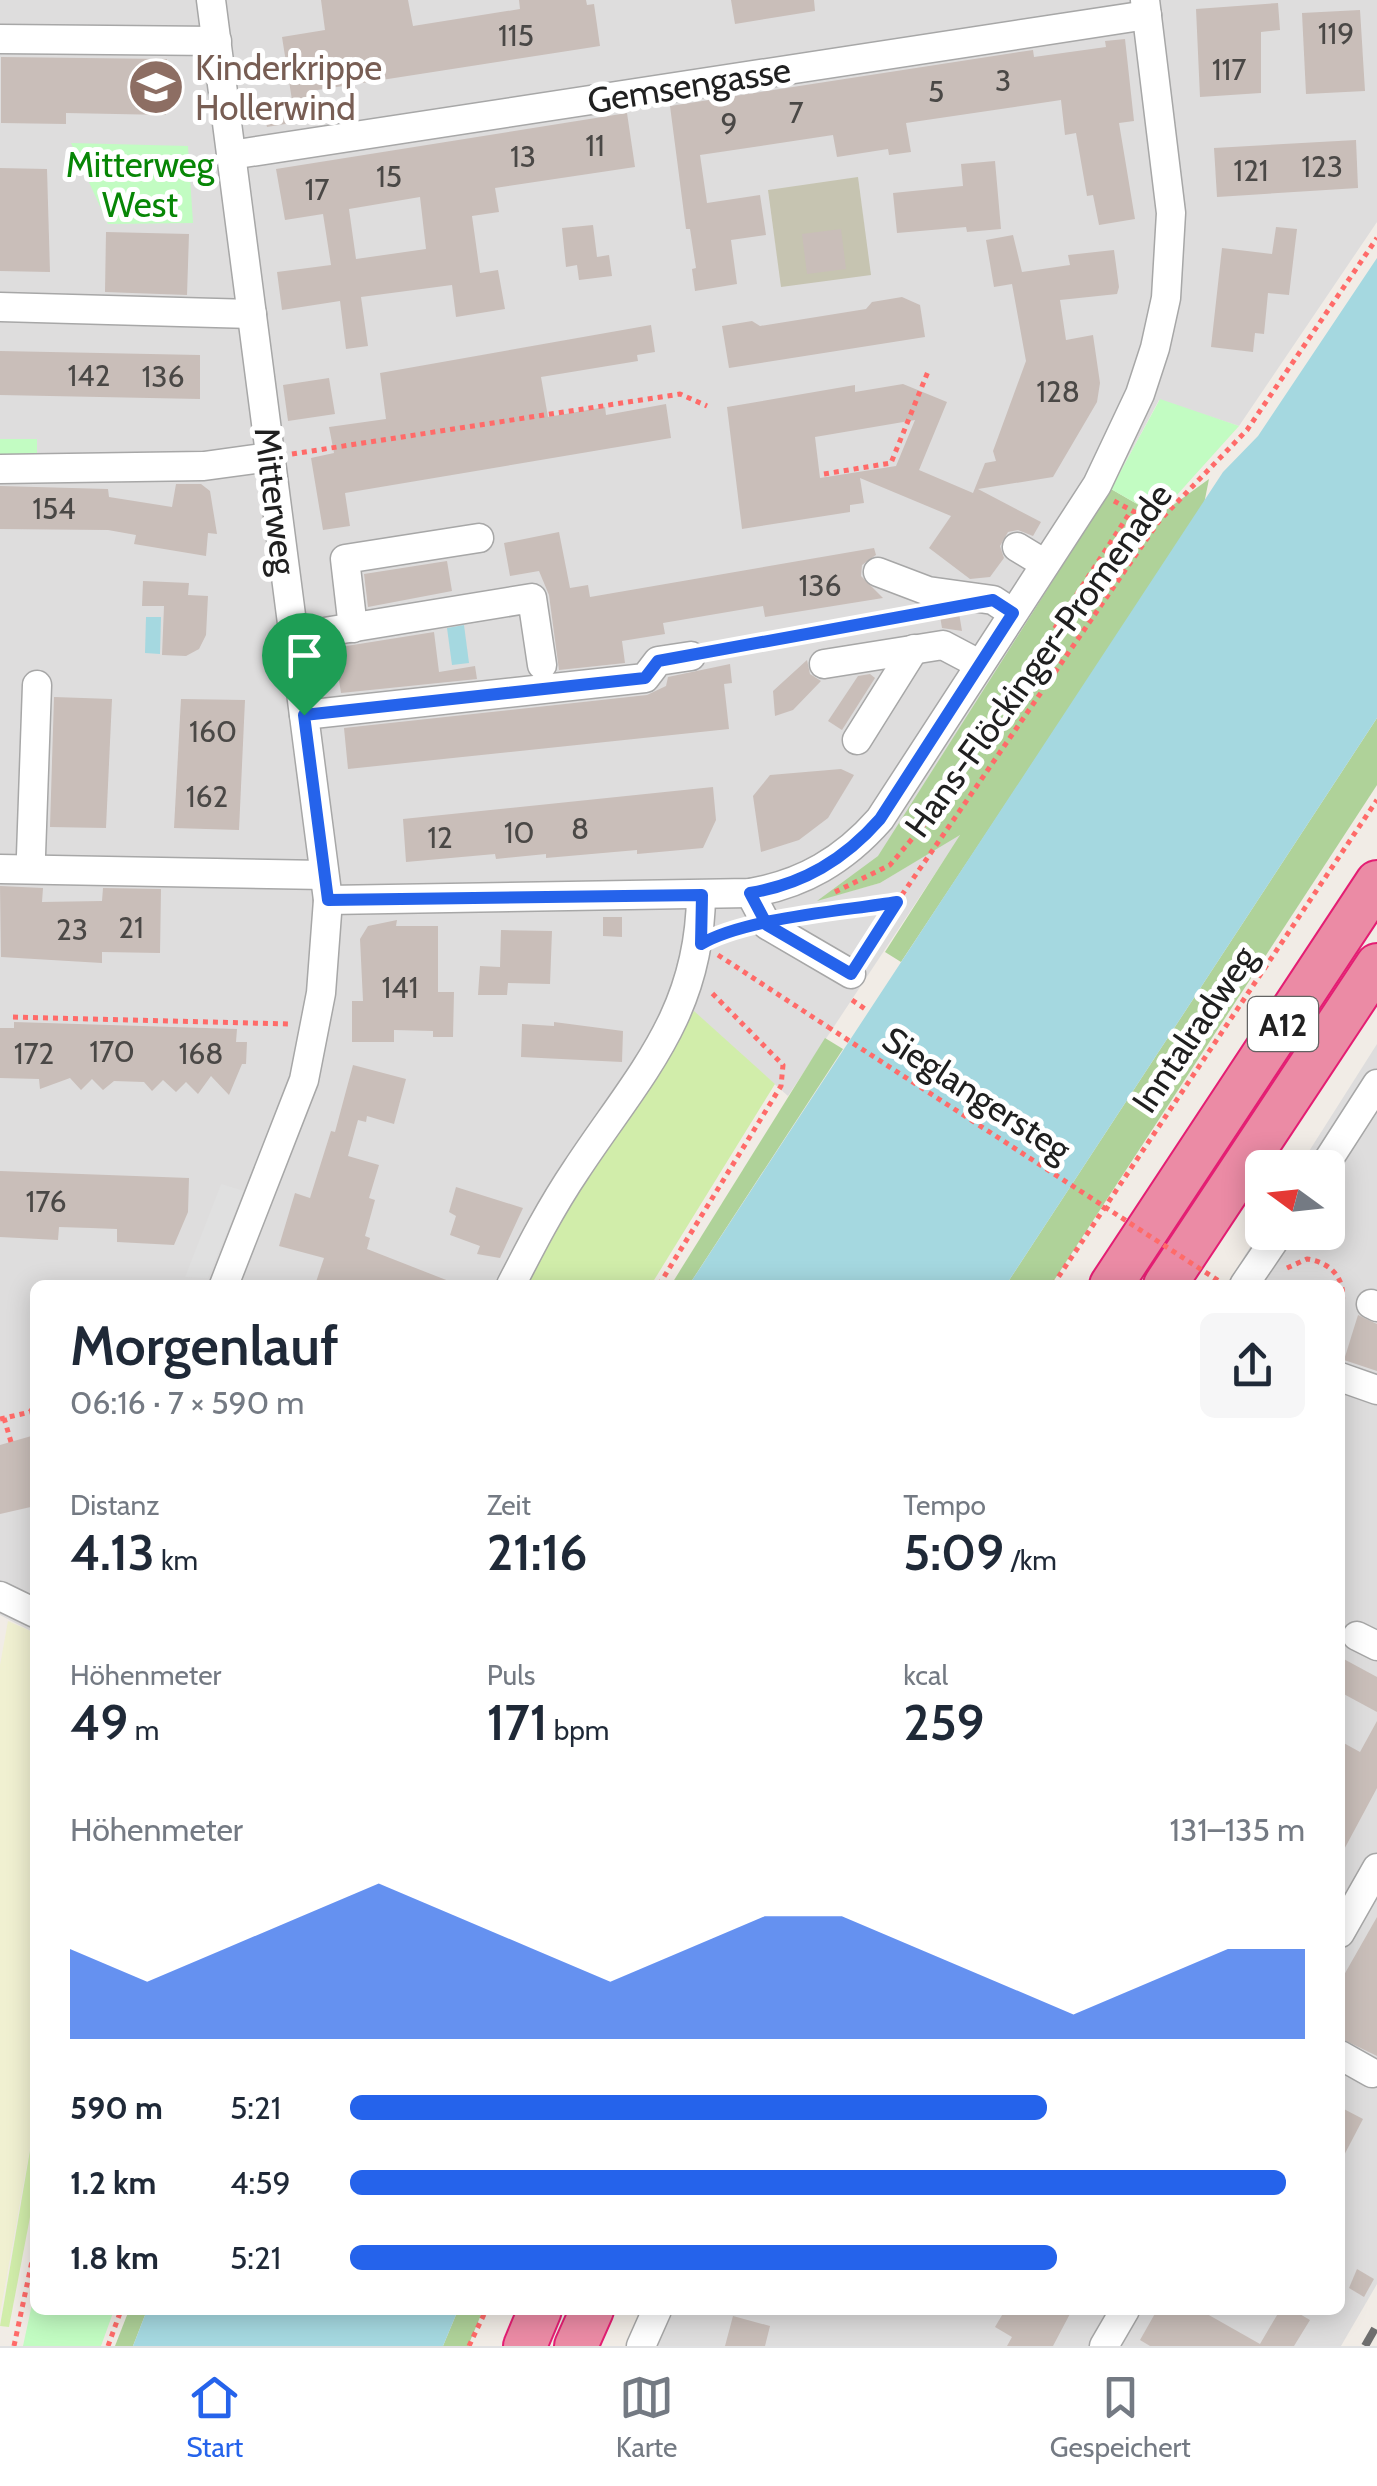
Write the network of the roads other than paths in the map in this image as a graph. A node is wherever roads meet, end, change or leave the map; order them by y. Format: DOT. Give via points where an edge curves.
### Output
graph roads {
  1 [pos="212,0"];
  2 [pos="1146,7"];
  3 [pos="0,39"];
  4 [pos="217,41"];
  5 [pos="231,155"];
  6 [pos="0,308"];
  7 [pos="252,314"];
  8 [pos="270,458"];
  9 [pos="0,470"];
  10 [pos="479,538"];
  11 [pos="1017,547"];
  12 [pos="1045,564"];
  13 [pos="878,572"];
  14 [pos="1013,613"];
  15 [pos="353,628"];
  16 [pos="294,636"];
  17 [pos="914,650"];
  18 [pos="691,656"];
  19 [pos="828,663"];
  20 [pos="979,664"];
  21 [pos="542,665"];
  22 [pos="37,685"];
  23 [pos="304,715"];
  24 [pos="857,740"];
  25 [pos="32,855"];
  26 [pos="1,862"];
  27 [pos="325,878"];
  28 [pos="1377,882"];
  29 [pos="750,893"];
  30 [pos="702,895"];
  31 [pos="1377,964"];
  32 [pos="851,974"];
  33 [pos="1377,1084"];
  34 [pos="1334,1150"];
  35 [pos="1268,1250"];
  36 [pos="226,1280"];
  37 [pos="513,1280"];
  38 [pos="1114,1280"];
  39 [pos="1168,1280"];
  40 [pos="1247,1280"];
  41 [pos="1345,1380"];
  42 [pos="1377,1390"];
  43 [pos="0,1596"];
  44 [pos="30,1611"];
  45 [pos="1377,1868"];
  46 [pos="1345,1922"];
  47 [pos="1345,2058"];
  48 [pos="1372,2073"];
  49 [pos="538,2315"];
  50 [pos="590,2315"];
  51 [pos="655,2315"];
  52 [pos="1122,2315"];
  53 [pos="525,2346"];
  54 [pos="576,2346"];
  55 [pos="642,2346"];
  56 [pos="1104,2346"];
  1 -- 4 [label="street, Mitterweg"];
  2 -- 5 [label="street, Gemsengasse"];
  2 -- 12 [label="street" via="1171,213 1166,298 1132,410 1097,485"];
  3 -- 4 [label="street"];
  4 -- 5 [label="street, Mitterweg"];
  5 -- 7 [label="street, Mitterweg"];
  6 -- 7 [label="street"];
  7 -- 8 [label="street, Mitterweg"];
  8 -- 9 [label="street" via="204,466"];
  8 -- 16 [label="street, Mitterweg"];
  10 -- 15 [label="street" via="344,559"];
  11 -- 12 [label="street"];
  12 -- 14 [label="street"];
  13 -- 14 [label="street" via="928,591 993,600"];
  14 -- 20 [label="street"];
  15 -- 16 [label="street"];
  15 -- 21 [label="street" via="532,598"];
  16 -- 23 [label="street, Mitterweg"];
  17 -- 19 [label="street"];
  17 -- 20 [label="street" via="943,645"];
  17 -- 24 [label="street"];
  18 -- 23 [label="street" via="658,661 645,678"];
  20 -- 29 [label="street" via="855,847 805,879"];
  22 -- 25 [label="street"];
  23 -- 27 [label="street, Mitterweg"];
  25 -- 26 [label="street"];
  25 -- 27 [label="street" via="262,863"];
  26 -- 27 [label="street"];
  27 -- 30 [label="street"];
  27 -- 36 [label="street, Mitterweg" via="316,1027 297,1101"];
  28 -- 38 [label="highway, A12"];
  29 -- 30 [label="street"];
  29 -- 32 [label="street" via="767,925"];
  30 -- 37 [label="street" via="701,944 668,1034 561,1193"];
  31 -- 39 [label="highway, A12"];
  33 -- 34 [label="street"];
  35 -- 40 [label="street"];
  41 -- 42 [label="street"];
  43 -- 44 [label="street"];
  45 -- 46 [label="street"];
  47 -- 48 [label="street"];
  49 -- 53 [label="highway"];
  50 -- 54 [label="highway"];
  51 -- 55 [label="street"];
  52 -- 56 [label="street"];
}
